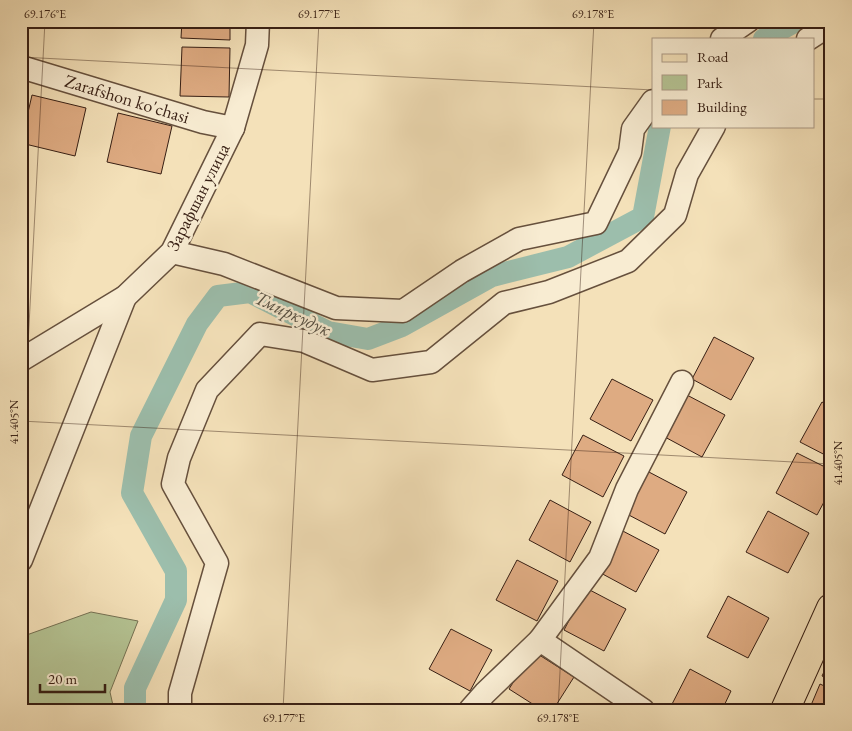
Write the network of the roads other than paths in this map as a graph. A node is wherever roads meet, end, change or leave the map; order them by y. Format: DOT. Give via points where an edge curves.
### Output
graph roads {
  1 [pos="258,21"];
  2 [pos="748,21"];
  3 [pos="831,24"];
  4 [pos="723,38"];
  5 [pos="810,38"];
  6 [pos="21,67"];
  7 [pos="652,102"];
  8 [pos="233,128"];
  9 [pos="713,128"];
  10 [pos="172,252"];
  11 [pos="125,297"];
  12 [pos="21,360"];
  13 [pos="682,382"];
  14 [pos="21,560"];
  15 [pos="831,608"];
  16 [pos="540,640"];
  17 [pos="180,710"];
  18 [pos="470,710"];
  19 [pos="642,710"];
  20 [pos="785,710"];
  1 -- 8 [label="street, Зарафшан улица" via="257,45"];
  2 -- 4 [label="street"];
  3 -- 5 [label="street"];
  6 -- 8 [label="street, Zarafshon ko'chasi" via="203,122"];
  7 -- 10 [label="street" via="633,129 630,152 596,223 519,239 462,271 403,311 336,308 224,264"];
  8 -- 10 [label="street, Зарафшан улица"];
  9 -- 17 [label="street" via="687,174 675,216 628,261 549,292 504,303 431,362 372,370 304,341 260,334 208,390 179,458 174,484 217,563 180,693"];
  10 -- 11 [label="street, Зарафшан улица"];
  11 -- 12 [label="street, Зарафшан улица"];
  11 -- 14 [label="street"];
  13 -- 16 [label="street" via="627,489 600,558"];
  15 -- 20 [label="main road"];
  16 -- 18 [label="street"];
  16 -- 19 [label="street"];
}
